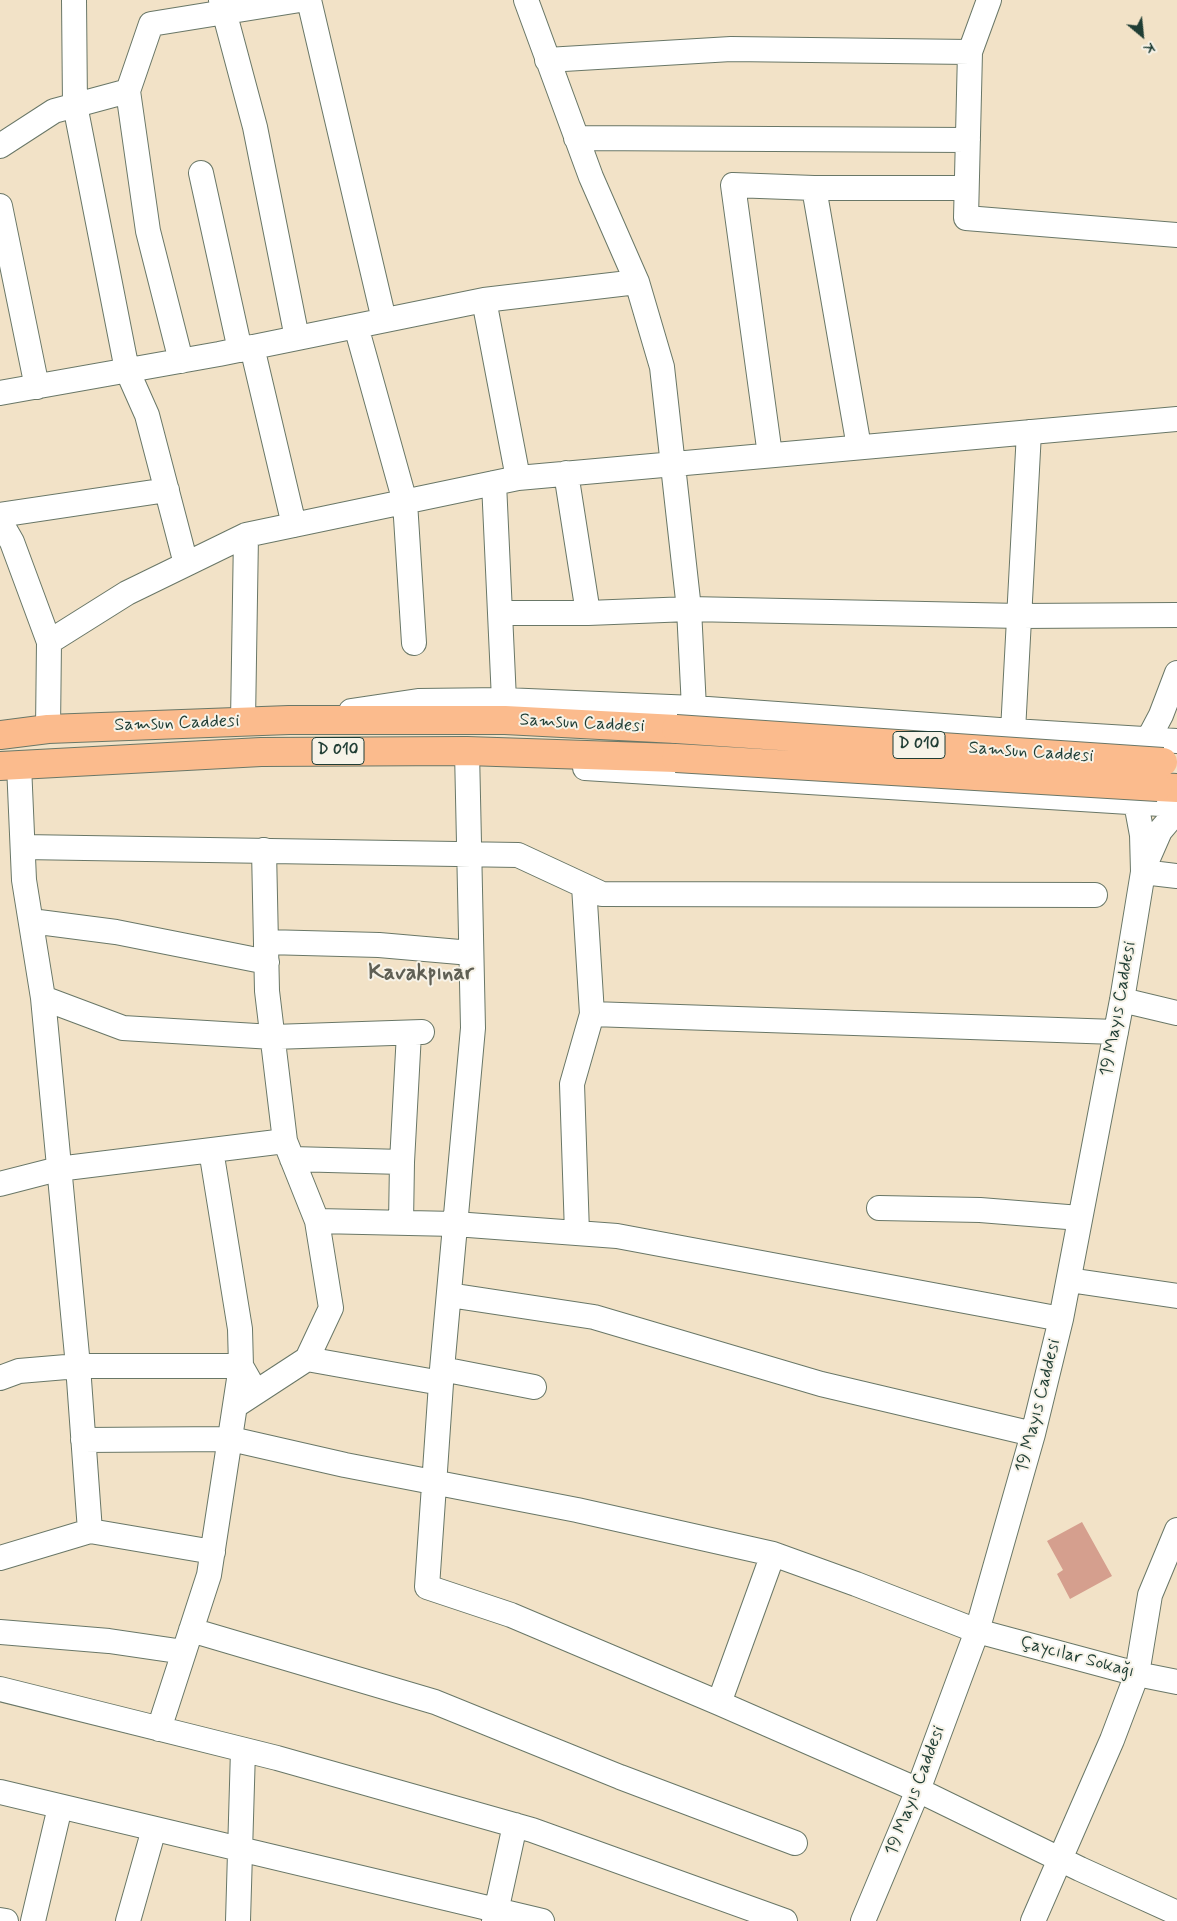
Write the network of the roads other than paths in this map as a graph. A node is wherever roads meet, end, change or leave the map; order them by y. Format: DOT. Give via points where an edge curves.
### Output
graph roads {
  1 [pos="74,0"];
  2 [pos="300,0"];
  3 [pos="309,0"];
  4 [pos="526,0"];
  5 [pos="989,0"];
  6 [pos="222,6"];
  7 [pos="970,52"];
  8 [pos="547,60"];
  9 [pos="128,91"];
  10 [pos="76,105"];
  11 [pos="576,138"];
  12 [pos="968,140"];
  13 [pos="0,146"];
  14 [pos="201,173"];
  15 [pos="814,188"];
  16 [pos="966,188"];
  17 [pos="0,206"];
  18 [pos="1177,236"];
  19 [pos="637,282"];
  20 [pos="484,300"];
  21 [pos="384,320"];
  22 [pos="356,326"];
  23 [pos="297,338"];
  24 [pos="246,348"];
  25 [pos="181,360"];
  26 [pos="127,370"];
  27 [pos="37,387"];
  28 [pos="0,393"];
  29 [pos="1177,419"];
  30 [pos="1029,432"];
  31 [pos="859,447"];
  32 [pos="770,456"];
  33 [pos="671,464"];
  34 [pos="566,473"];
  35 [pos="518,478"];
  36 [pos="494,483"];
  37 [pos="167,490"];
  38 [pos="404,502"];
  39 [pos="0,515"];
  40 [pos="0,520"];
  41 [pos="294,525"];
  42 [pos="246,535"];
  43 [pos="9,558"];
  44 [pos="186,564"];
  45 [pos="689,609"];
  46 [pos="500,613"];
  47 [pos="588,613"];
  48 [pos="1177,615"];
  49 [pos="1020,616"];
  50 [pos="49,642"];
  51 [pos="414,643"];
  52 [pos="1177,673"];
  53 [pos="504,700"];
  54 [pos="694,708"];
  55 [pos="289,720"];
  56 [pos="243,721"];
  57 [pos="48,729"];
  58 [pos="1013,731"];
  59 [pos="0,735"];
  60 [pos="1148,740"];
  61 [pos="467,757"];
  62 [pos="10,766"];
  63 [pos="1166,774"];
  64 [pos="1135,802"];
  65 [pos="1177,811"];
  66 [pos="23,847"];
  67 [pos="264,850"];
  68 [pos="468,854"];
  69 [pos="1143,872"];
  70 [pos="1177,876"];
  71 [pos="584,886"];
  72 [pos="1095,895"];
  73 [pos="31,921"];
  74 [pos="266,952"];
  75 [pos="471,953"];
  76 [pos="43,998"];
  77 [pos="1122,1000"];
  78 [pos="592,1014"];
  79 [pos="1177,1014"];
  80 [pos="1116,1032"];
  81 [pos="273,1038"];
  82 [pos="211,1150"];
  83 [pos="288,1150"];
  84 [pos="402,1162"];
  85 [pos="58,1169"];
  86 [pos="0,1184"];
  87 [pos="879,1208"];
  88 [pos="1080,1218"];
  89 [pos="317,1221"];
  90 [pos="401,1223"];
  91 [pos="455,1224"];
  92 [pos="577,1233"];
  93 [pos="1069,1280"];
  94 [pos="449,1295"];
  95 [pos="1177,1296"];
  96 [pos="1061,1319"];
  97 [pos="307,1359"];
  98 [pos="78,1366"];
  99 [pos="241,1366"];
  100 [pos="442,1376"];
  101 [pos="0,1378"];
  102 [pos="534,1387"];
  103 [pos="256,1392"];
  104 [pos="235,1406"];
  105 [pos="1033,1434"];
  106 [pos="230,1438"];
  107 [pos="82,1440"];
  108 [pos="434,1482"];
  109 [pos="1177,1530"];
  110 [pos="90,1531"];
  111 [pos="213,1552"];
  112 [pos="773,1554"];
  113 [pos="0,1558"];
  114 [pos="191,1630"];
  115 [pos="977,1631"];
  116 [pos="0,1632"];
  117 [pos="184,1652"];
  118 [pos="1137,1674"];
  119 [pos="1177,1682"];
  120 [pos="0,1689"];
  121 [pos="719,1702"];
  122 [pos="159,1729"];
  123 [pos="243,1750"];
  124 [pos="918,1790"];
  125 [pos="0,1792"];
  126 [pos="60,1807"];
  127 [pos="514,1825"];
  128 [pos="154,1830"];
  129 [pos="795,1843"];
  130 [pos="240,1850"];
  131 [pos="1061,1859"];
  132 [pos="1177,1913"];
  133 [pos="495,1916"];
  134 [pos="0,1920"];
  135 [pos="6,1921"];
  136 [pos="33,1921"];
  137 [pos="128,1921"];
  138 [pos="238,1921"];
  139 [pos="542,1921"];
  140 [pos="785,1921"];
  141 [pos="863,1921"];
  142 [pos="1033,1921"];
  1 -- 10 [label="street"];
  2 -- 6 [label="street"];
  3 -- 21 [label="street"];
  4 -- 8 [label="street"];
  5 -- 7 [label="street"];
  6 -- 9 [label="street" via="151,24"];
  6 -- 23 [label="street" via="255,127"];
  7 -- 8 [label="street" via="731,49"];
  7 -- 12 [label="street"];
  8 -- 11 [label="street"];
  9 -- 10 [label="street"];
  9 -- 25 [label="street" via="148,231"];
  10 -- 13 [label="street" via="54,111"];
  10 -- 26 [label="street"];
  11 -- 12 [label="street"];
  11 -- 19 [label="street"];
  12 -- 16 [label="street"];
  14 -- 24 [label="street"];
  15 -- 16 [label="street"];
  15 -- 31 [label="street"];
  15 -- 32 [label="street" via="733,185"];
  16 -- 18 [label="street" via="966,218"];
  17 -- 27 [label="street"];
  19 -- 20 [label="street"];
  19 -- 33 [label="street" via="662,366"];
  20 -- 21 [label="street"];
  20 -- 35 [label="street"];
  21 -- 22 [label="street"];
  22 -- 23 [label="street"];
  22 -- 38 [label="street"];
  23 -- 24 [label="street"];
  24 -- 25 [label="street"];
  24 -- 41 [label="street"];
  25 -- 26 [label="street"];
  26 -- 27 [label="street"];
  26 -- 37 [label="street" via="147,415"];
  27 -- 28 [label="street"];
  29 -- 30 [label="street"];
  30 -- 31 [label="street"];
  30 -- 49 [label="street"];
  31 -- 32 [label="street"];
  32 -- 33 [label="street"];
  33 -- 34 [label="street"];
  33 -- 45 [label="street"];
  34 -- 35 [label="street"];
  34 -- 47 [label="street"];
  35 -- 36 [label="street"];
  36 -- 38 [label="street"];
  36 -- 46 [label="street"];
  37 -- 39 [label="street"];
  37 -- 44 [label="street"];
  38 -- 41 [label="street"];
  38 -- 51 [label="street"];
  40 -- 43 [label="street"];
  41 -- 42 [label="street"];
  42 -- 44 [label="street"];
  42 -- 56 [label="street"];
  43 -- 50 [label="street"];
  44 -- 50 [label="street" via="127,593"];
  45 -- 47 [label="street"];
  45 -- 49 [label="street"];
  45 -- 54 [label="street"];
  46 -- 47 [label="street"];
  46 -- 53 [label="street"];
  48 -- 49 [label="street"];
  49 -- 58 [label="street"];
  50 -- 57 [label="street"];
  52 -- 60 [label="street, 19 Mayıs Caddesi"];
  53 -- 54 [label="street"];
  53 -- 55 [label="street" via="418,701"];
  54 -- 58 [label="street"];
  55 -- 56 [label="highway, Samsun Caddesi / D 010"];
  55 -- 63 [label="highway, Samsun Caddesi / D 010, bridge" via="505,720 676,729"];
  56 -- 57 [label="highway, Samsun Caddesi / D 010"];
  57 -- 59 [label="highway, Samsun Caddesi / D 010"];
  58 -- 60 [label="street"];
  60 -- 63 [label="street, 19 Mayıs Caddesi"];
  60 -- 63 [label="street"];
  61 -- 62 [label="highway, Samsun Caddesi / D 010" via="261,752"];
  61 -- 63 [label="highway, Samsun Caddesi / D 010, bridge" via="676,758"];
  61 -- 64 [label="street" via="648,772"];
  61 -- 68 [label="street"];
  62 -- 66 [label="street"];
  63 -- 64 [label="street, 19 Mayıs Caddesi"];
  63 -- 64 [label="street"];
  64 -- 69 [label="street, 19 Mayıs Caddesi" via="1142,835"];
  65 -- 69 [label="street, 19 Mayıs Caddesi" via="1160,831"];
  66 -- 67 [label="street"];
  66 -- 73 [label="street" via="24,880"];
  67 -- 68 [label="street"];
  67 -- 74 [label="street"];
  68 -- 71 [label="street" via="518,856"];
  68 -- 75 [label="street"];
  69 -- 70 [label="street"];
  69 -- 77 [label="street, 19 Mayıs Caddesi"];
  71 -- 72 [label="street" via="602,894"];
  71 -- 78 [label="street"];
  73 -- 74 [label="street"];
  73 -- 76 [label="street"];
  74 -- 75 [label="street" via="379,945"];
  74 -- 81 [label="street"];
  75 -- 91 [label="street" via="473,1028"];
  76 -- 81 [label="street" via="123,1028"];
  76 -- 85 [label="street"];
  77 -- 79 [label="street"];
  77 -- 80 [label="street, 19 Mayıs Caddesi"];
  78 -- 80 [label="street"];
  78 -- 92 [label="street" via="572,1084"];
  80 -- 88 [label="street, 19 Mayıs Caddesi"];
  81 -- 83 [label="street"];
  81 -- 84 [label="street" via="416,1032"];
  82 -- 83 [label="street"];
  82 -- 85 [label="street"];
  82 -- 99 [label="street" via="240,1328"];
  83 -- 84 [label="street"];
  83 -- 89 [label="street"];
  84 -- 90 [label="street"];
  85 -- 86 [label="street"];
  85 -- 98 [label="street"];
  87 -- 88 [label="street" via="980,1210"];
  88 -- 93 [label="street, 19 Mayıs Caddesi"];
  89 -- 90 [label="street"];
  89 -- 97 [label="street" via="331,1308"];
  90 -- 91 [label="street"];
  91 -- 92 [label="street"];
  91 -- 94 [label="street"];
  92 -- 96 [label="street" via="617,1236"];
  93 -- 95 [label="street"];
  93 -- 96 [label="street, 19 Mayıs Caddesi"];
  94 -- 100 [label="street"];
  94 -- 105 [label="street" via="594,1317 821,1384"];
  96 -- 105 [label="street, 19 Mayıs Caddesi"];
  97 -- 100 [label="street"];
  97 -- 103 [label="street"];
  98 -- 99 [label="street"];
  98 -- 101 [label="street" via="19,1372"];
  98 -- 107 [label="street"];
  99 -- 103 [label="street"];
  99 -- 104 [label="street"];
  100 -- 102 [label="street"];
  100 -- 108 [label="street"];
  103 -- 104 [label="street"];
  104 -- 106 [label="street"];
  105 -- 115 [label="street, 19 Mayıs Caddesi"];
  106 -- 107 [label="street, Çaycılar Sokağı"];
  106 -- 108 [label="street, Çaycılar Sokağı"];
  106 -- 111 [label="street"];
  107 -- 110 [label="street"];
  108 -- 112 [label="street, Çaycılar Sokağı"];
  108 -- 121 [label="street" via="427,1587 511,1615"];
  109 -- 118 [label="street" via="1150,1595"];
  110 -- 111 [label="street"];
  110 -- 113 [label="street"];
  111 -- 114 [label="street"];
  112 -- 115 [label="street, Çaycılar Sokağı"];
  112 -- 121 [label="street"];
  114 -- 117 [label="street"];
  114 -- 129 [label="street" via="435,1702"];
  115 -- 118 [label="street, Çaycılar Sokağı"];
  115 -- 124 [label="street, 19 Mayıs Caddesi"];
  116 -- 117 [label="street" via="109,1641"];
  117 -- 122 [label="street"];
  118 -- 119 [label="street, Çaycılar Sokağı"];
  118 -- 131 [label="street"];
  120 -- 122 [label="street"];
  121 -- 124 [label="street"];
  122 -- 123 [label="street"];
  123 -- 127 [label="street"];
  123 -- 130 [label="street"];
  124 -- 131 [label="street"];
  124 -- 141 [label="street, 19 Mayıs Caddesi"];
  125 -- 126 [label="street"];
  126 -- 128 [label="street"];
  126 -- 136 [label="street"];
  127 -- 133 [label="street"];
  127 -- 140 [label="street"];
  128 -- 130 [label="street"];
  128 -- 137 [label="street"];
  130 -- 133 [label="street"];
  130 -- 138 [label="street"];
  131 -- 132 [label="street"];
  131 -- 142 [label="street"];
  133 -- 139 [label="street"];
  134 -- 135 [label="street"];
}
